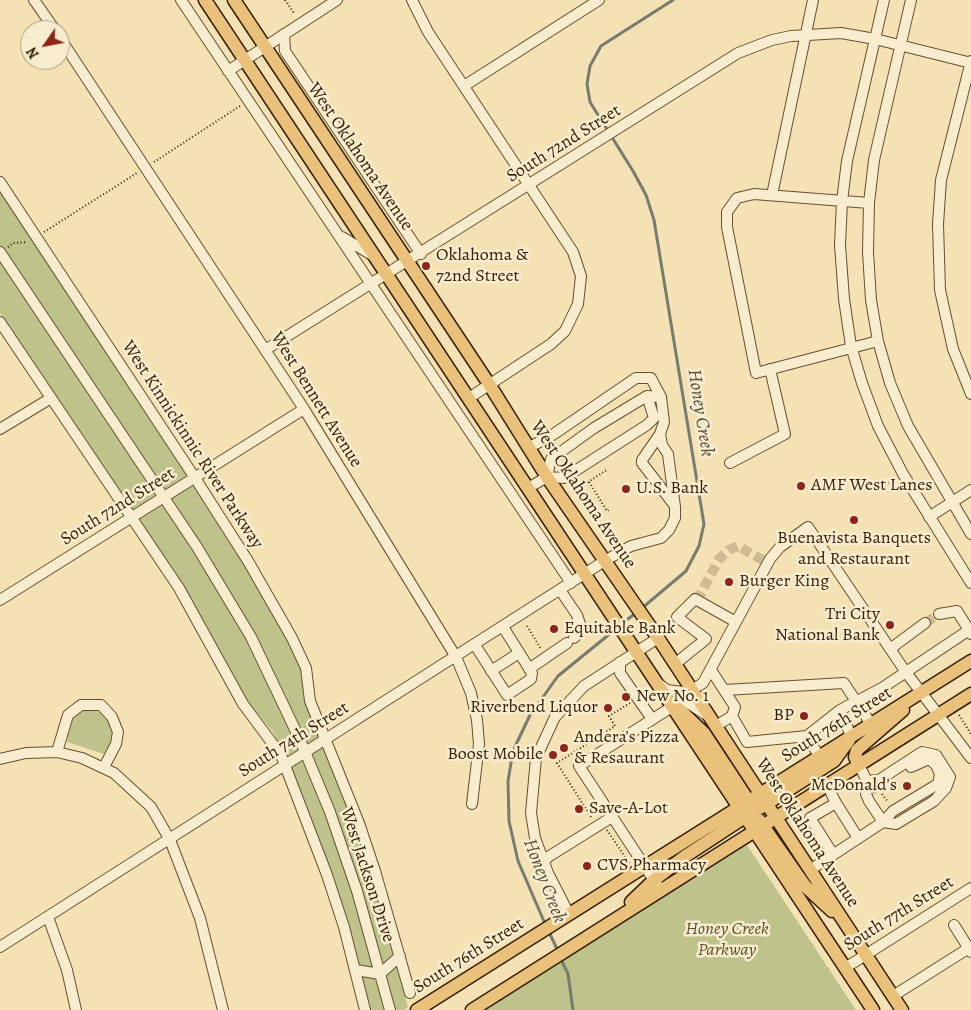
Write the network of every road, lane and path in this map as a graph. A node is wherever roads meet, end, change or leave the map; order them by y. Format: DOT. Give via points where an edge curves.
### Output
graph roads {
  1 [pos="34,0"];
  2 [pos="181,0"];
  3 [pos="205,0"];
  4 [pos="234,0"];
  5 [pos="286,0"];
  6 [pos="337,0"];
  7 [pos="412,0"];
  8 [pos="599,0"];
  9 [pos="813,0"];
  10 [pos="884,0"];
  11 [pos="911,0"];
  12 [pos="294,13"];
  13 [pos="48,20"];
  14 [pos="284,34"];
  15 [pos="806,34"];
  16 [pos="875,39"];
  17 [pos="900,45"];
  18 [pos="265,47"];
  19 [pos="70,53"];
  20 [pos="245,60"];
  21 [pos="971,62"];
  22 [pos="228,71"];
  23 [pos="283,73"];
  24 [pos="464,86"];
  25 [pos="310,88"];
  26 [pos="0,182"];
  27 [pos="530,186"];
  28 [pos="772,196"];
  29 [pos="384,198"];
  30 [pos="842,201"];
  31 [pos="869,203"];
  32 [pos="386,228"];
  33 [pos="335,231"];
  34 [pos="37,237"];
  35 [pos="3,250"];
  36 [pos="421,254"];
  37 [pos="378,261"];
  38 [pos="409,262"];
  39 [pos="388,275"];
  40 [pos="371,285"];
  41 [pos="0,322"];
  42 [pos="878,341"];
  43 [pos="851,346"];
  44 [pos="265,350"];
  45 [pos="770,369"];
  46 [pos="489,384"];
  47 [pos="971,394"];
  48 [pos="647,396"];
  49 [pos="660,397"];
  50 [pos="51,398"];
  51 [pos="469,398"];
  52 [pos="304,409"];
  53 [pos="583,414"];
  54 [pos="594,428"];
  55 [pos="0,430"];
  56 [pos="660,434"];
  57 [pos="529,447"];
  58 [pos="730,463"];
  59 [pos="608,469"];
  60 [pos="547,477"];
  61 [pos="195,478"];
  62 [pos="893,479"];
  63 [pos="589,482"];
  64 [pos="528,488"];
  65 [pos="879,490"];
  66 [pos="971,490"];
  67 [pos="573,492"];
  68 [pos="164,497"];
  69 [pos="952,502"];
  70 [pos="675,507"];
  71 [pos="610,509"];
  72 [pos="133,517"];
  73 [pos="929,517"];
  74 [pos="971,534"];
  75 [pos="606,560"];
  76 [pos="585,574"];
  77 [pos="971,582"];
  78 [pos="571,583"];
  79 [pos="560,590"];
  80 [pos="0,600"];
  81 [pos="939,614"];
  82 [pos="736,622"];
  83 [pos="925,624"];
  84 [pos="527,626"];
  85 [pos="503,627"];
  86 [pos="970,632"];
  87 [pos="658,638"];
  88 [pos="706,639"];
  89 [pos="475,645"];
  90 [pos="632,648"];
  91 [pos="722,649"];
  92 [pos="890,649"];
  93 [pos="519,653"];
  94 [pos="456,657"];
  95 [pos="546,657"];
  96 [pos="971,661"];
  97 [pos="620,662"];
  98 [pos="675,664"];
  99 [pos="530,669"];
  100 [pos="711,670"];
  101 [pos="490,671"];
  102 [pos="905,671"];
  103 [pos="653,679"];
  104 [pos="692,690"];
  105 [pos="725,690"];
  106 [pos="921,693"];
  107 [pos="970,696"];
  108 [pos="670,702"];
  109 [pos="857,703"];
  110 [pos="840,710"];
  111 [pos="939,714"];
  112 [pos="958,714"];
  113 [pos="732,716"];
  114 [pos="652,719"];
  115 [pos="713,722"];
  116 [pos="871,724"];
  117 [pos="971,734"];
  118 [pos="807,736"];
  119 [pos="851,736"];
  120 [pos="326,739"];
  121 [pos="57,752"];
  122 [pos="305,753"];
  123 [pos="819,756"];
  124 [pos="0,758"];
  125 [pos="971,758"];
  126 [pos="285,765"];
  127 [pos="859,765"];
  128 [pos="104,767"];
  129 [pos="938,784"];
  130 [pos="827,785"];
  131 [pos="870,788"];
  132 [pos="836,803"];
  133 [pos="472,804"];
  134 [pos="753,808"];
  135 [pos="893,811"];
  136 [pos="612,816"];
  137 [pos="775,818"];
  138 [pos="883,822"];
  139 [pos="605,826"];
  140 [pos="759,828"];
  141 [pos="858,838"];
  142 [pos="170,840"];
  143 [pos="833,854"];
  144 [pos="544,862"];
  145 [pos="629,863"];
  146 [pos="644,866"];
  147 [pos="810,870"];
  148 [pos="657,885"];
  149 [pos="971,888"];
  150 [pos="48,917"];
  151 [pos="565,917"];
  152 [pos="844,921"];
  153 [pos="954,925"];
  154 [pos="0,947"];
  155 [pos="970,950"];
  156 [pos="866,954"];
  157 [pos="400,956"];
  158 [pos="845,968"];
  159 [pos="356,970"];
  160 [pos="380,974"];
  161 [pos="410,993"];
  162 [pos="893,996"];
  163 [pos="76,1010"];
  164 [pos="223,1010"];
  165 [pos="365,1010"];
  166 [pos="390,1010"];
  167 [pos="417,1010"];
  168 [pos="472,1010"];
  169 [pos="873,1010"];
  170 [pos="902,1010"];
  1 -- 13 [label="street"];
  2 -- 22 [label="street"];
  3 -- 20 [label="main road, West Oklahoma Avenue"];
  4 -- 18 [label="main road, West Oklahoma Avenue"];
  5 -- 12 [label="path"];
  6 -- 14 [label="street"];
  7 -- 24 [label="street" via="428,32"];
  8 -- 24 [label="street"];
  9 -- 15 [label="street"];
  10 -- 16 [label="street"];
  11 -- 17 [label="street"];
  14 -- 18 [label="street"];
  14 -- 25 [label="street" via="285,51"];
  15 -- 16 [label="street, South 72nd Street" via="841,33"];
  15 -- 27 [label="street, South 72nd Street" via="772,40 738,53"];
  15 -- 28 [label="street"];
  16 -- 17 [label="street, South 72nd Street"];
  16 -- 30 [label="street" via="847,161"];
  17 -- 21 [label="street, South 72nd Street"];
  17 -- 31 [label="street" via="874,160"];
  18 -- 20 [label="street"];
  18 -- 23 [label="main road, West Oklahoma Avenue"];
  19 -- 44 [label="street, West Bennett Avenue"];
  20 -- 22 [label="street"];
  20 -- 37 [label="main road, West Oklahoma Avenue"];
  21 -- 47 [label="street" via="941,180 938,224 940,290 953,349"];
  22 -- 33 [label="street"];
  23 -- 25 [label="street"];
  23 -- 32 [label="main road, West Oklahoma Avenue"];
  24 -- 27 [label="street"];
  25 -- 29 [label="street"];
  26 -- 34 [label="street, West Kinnickinnic River Parkway"];
  27 -- 36 [label="street, South 72nd Street"];
  27 -- 46 [label="street" via="573,252 580,276 578,304 565,330 551,344"];
  28 -- 30 [label="street"];
  28 -- 45 [label="street" via="754,194 736,198 727,212 726,227 756,373"];
  29 -- 32 [label="street"];
  29 -- 36 [label="street"];
  30 -- 31 [label="street"];
  30 -- 43 [label="street" via="840,245"];
  31 -- 42 [label="street" via="871,300"];
  32 -- 38 [label="main road, West Oklahoma Avenue"];
  33 -- 37 [label="street"];
  33 -- 40 [label="street"];
  34 -- 35 [label="path"];
  34 -- 61 [label="street, West Kinnickinnic River Parkway"];
  35 -- 68 [label="street"];
  36 -- 38 [label="street, South 72nd Street"];
  37 -- 39 [label="main road, West Oklahoma Avenue"];
  38 -- 39 [label="street, South 72nd Street"];
  38 -- 46 [label="main road, West Oklahoma Avenue"];
  39 -- 40 [label="street, South 72nd Street"];
  39 -- 51 [label="main road, West Oklahoma Avenue"];
  40 -- 44 [label="street, South 72nd Street"];
  40 -- 78 [label="street"];
  41 -- 50 [label="street"];
  42 -- 43 [label="street"];
  42 -- 69 [label="street" via="890,383 908,426"];
  43 -- 45 [label="street"];
  43 -- 73 [label="street" via="878,426"];
  44 -- 52 [label="street, West Bennett Avenue"];
  45 -- 58 [label="street" via="785,434"];
  46 -- 51 [label="street"];
  46 -- 57 [label="main road, West Oklahoma Avenue"];
  48 -- 49 [label="street"];
  48 -- 54 [label="street"];
  48 -- 60 [label="street" via="654,418 647,425 564,478"];
  49 -- 53 [label="street" via="656,384 650,378 636,378"];
  49 -- 56 [label="street" via="664,422"];
  50 -- 55 [label="street"];
  50 -- 72 [label="street"];
  51 -- 64 [label="main road, West Oklahoma Avenue"];
  52 -- 61 [label="street, South 72nd Street"];
  52 -- 94 [label="street, West Bennett Avenue"];
  53 -- 54 [label="street"];
  53 -- 57 [label="street"];
  54 -- 60 [label="street" via="551,458"];
  56 -- 70 [label="street" via="668,454"];
  56 -- 70 [label="street" via="642,463"];
  57 -- 60 [label="main road, West Oklahoma Avenue"];
  59 -- 63 [label="path"];
  60 -- 64 [label="street"];
  60 -- 75 [label="main road, West Oklahoma Avenue"];
  61 -- 68 [label="street, South 72nd Street"];
  61 -- 120 [label="street, West Kinnickinnic River Parkway" via="292,638 306,668 310,701"];
  62 -- 65 [label="path"];
  63 -- 67 [label="path"];
  63 -- 71 [label="path" via="607,511"];
  64 -- 76 [label="main road, West Oklahoma Avenue"];
  66 -- 69 [label="street"];
  68 -- 72 [label="street, South 72nd Street"];
  68 -- 122 [label="street" via="250,637"];
  69 -- 73 [label="street"];
  69 -- 74 [label="street"];
  70 -- 75 [label="street, South 74th Street" via="675,518 661,538 631,546"];
  72 -- 80 [label="street, South 72nd Street"];
  72 -- 126 [label="street" via="184,595 243,704 275,743"];
  73 -- 77 [label="street"];
  75 -- 76 [label="street, South 74th Street"];
  75 -- 87 [label="main road, West Oklahoma Avenue"];
  76 -- 78 [label="street, South 74th Street"];
  76 -- 90 [label="main road, West Oklahoma Avenue"];
  78 -- 79 [label="street, South 74th Street"];
  79 -- 85 [label="street, South 74th Street"];
  79 -- 95 [label="street" via="578,615 581,631"];
  81 -- 86 [label="street" via="957,611"];
  82 -- 88 [label="street" via="695,599 677,617"];
  82 -- 91 [label="street"];
  82 -- 92 [label="street" via="774,553 808,527"];
  83 -- 92 [label="street"];
  84 -- 95 [label="path"];
  85 -- 89 [label="street, South 74th Street"];
  85 -- 93 [label="street"];
  86 -- 102 [label="street"];
  87 -- 90 [label="street"];
  87 -- 98 [label="main road, West Oklahoma Avenue"];
  88 -- 91 [label="street"];
  88 -- 98 [label="street"];
  89 -- 94 [label="street, South 74th Street"];
  89 -- 101 [label="street"];
  90 -- 97 [label="street"];
  90 -- 103 [label="main road, West Oklahoma Avenue"];
  91 -- 100 [label="street"];
  92 -- 102 [label="street"];
  93 -- 99 [label="street"];
  93 -- 101 [label="street"];
  94 -- 120 [label="street, South 74th Street"];
  94 -- 133 [label="street, West Bennett Avenue" via="477,720 479,744"];
  95 -- 99 [label="street"];
  96 -- 106 [label="main road, South 76th Street"];
  97 -- 114 [label="street" via="620,674"];
  97 -- 144 [label="street" via="590,681 567,704 556,717 536,758 531,813 535,838"];
  98 -- 104 [label="main road, West Oklahoma Avenue"];
  99 -- 101 [label="street" via="531,679 507,695"];
  100 -- 104 [label="street" via="703,683"];
  100 -- 105 [label="street"];
  102 -- 106 [label="street"];
  102 -- 109 [label="street"];
  103 -- 104 [label="street" via="667,690"];
  103 -- 108 [label="main road, West Oklahoma Avenue"];
  104 -- 115 [label="main road, West Oklahoma Avenue"];
  105 -- 109 [label="street" via="844,683"];
  105 -- 113 [label="street" via="735,707"];
  106 -- 111 [label="street"];
  106 -- 116 [label="main road, South 76th Street"];
  106 -- 127 [label="main road" via="857,750"];
  107 -- 111 [label="main road"];
  108 -- 114 [label="street"];
  108 -- 115 [label="street" via="692,704"];
  108 -- 134 [label="main road, West Oklahoma Avenue"];
  109 -- 110 [label="street"];
  109 -- 116 [label="street"];
  110 -- 118 [label="street"];
  110 -- 119 [label="street"];
  111 -- 125 [label="street"];
  111 -- 127 [label="main road"];
  112 -- 117 [label="path"];
  113 -- 115 [label="street"];
  113 -- 118 [label="street" via="747,742"];
  114 -- 136 [label="street" via="578,766"];
  115 -- 134 [label="main road, West Oklahoma Avenue"];
  116 -- 119 [label="main road, South 76th Street"];
  118 -- 123 [label="street"];
  119 -- 123 [label="main road, South 76th Street"];
  119 -- 134 [label="main road" via="834,761"];
  120 -- 122 [label="street, South 74th Street"];
  120 -- 157 [label="street, West Jackson Drive" via="370,855"];
  121 -- 124 [label="street"];
  121 -- 128 [label="street"];
  121 -- 128 [label="street" via="68,715 81,705 101,705 112,717 118,732 116,744"];
  122 -- 126 [label="street, South 74th Street"];
  122 -- 160 [label="street, West Jackson Drive" via="344,854"];
  123 -- 134 [label="main road, South 76th Street"];
  126 -- 142 [label="street, South 74th Street"];
  126 -- 159 [label="street" via="327,875"];
  127 -- 130 [label="main road"];
  127 -- 131 [label="street"];
  128 -- 142 [label="street" via="151,806"];
  129 -- 131 [label="street" via="940,774 929,759 920,761 881,786"];
  129 -- 135 [label="street"];
  129 -- 138 [label="street" via="929,800"];
  130 -- 132 [label="street"];
  130 -- 137 [label="main road"];
  131 -- 135 [label="path" via="881,791"];
  131 -- 138 [label="street" via="869,801"];
  131 -- 138 [label="street" via="922,752 936,754 950,777 946,788 934,801 896,824"];
  132 -- 141 [label="street"];
  132 -- 143 [label="street" via="810,818"];
  134 -- 137 [label="main road, West Oklahoma Avenue"];
  134 -- 140 [label="main road"];
  134 -- 146 [label="main road, South 76th Street"];
  134 -- 148 [label="main road" via="684,857"];
  135 -- 138 [label="street"];
  136 -- 144 [label="street"];
  136 -- 146 [label="street"];
  137 -- 140 [label="main road"];
  137 -- 147 [label="main road, West Oklahoma Avenue"];
  138 -- 141 [label="street"];
  139 -- 145 [label="path"];
  140 -- 148 [label="main road"];
  140 -- 152 [label="main road" via="804,886"];
  140 -- 158 [label="main road"];
  141 -- 143 [label="street"];
  142 -- 150 [label="street, South 74th Street"];
  142 -- 164 [label="street" via="200,918"];
  143 -- 147 [label="street"];
  144 -- 151 [label="street"];
  146 -- 148 [label="street"];
  146 -- 151 [label="main road, South 76th Street"];
  147 -- 152 [label="main road, West Oklahoma Avenue"];
  148 -- 168 [label="main road" via="615,918"];
  149 -- 156 [label="street, South 77th Street"];
  150 -- 154 [label="street, South 74th Street"];
  150 -- 163 [label="street" via="67,970"];
  151 -- 167 [label="main road, South 76th Street"];
  152 -- 156 [label="main road, West Oklahoma Avenue"];
  153 -- 155 [label="street"];
  155 -- 162 [label="street"];
  156 -- 158 [label="street, South 77th Street"];
  156 -- 162 [label="main road, West Oklahoma Avenue"];
  157 -- 160 [label="street"];
  157 -- 161 [label="street, West Jackson Drive"];
  158 -- 169 [label="main road"];
  159 -- 160 [label="street"];
  159 -- 165 [label="street"];
  160 -- 166 [label="street, West Jackson Drive"];
  162 -- 170 [label="main road, West Oklahoma Avenue"];
}
